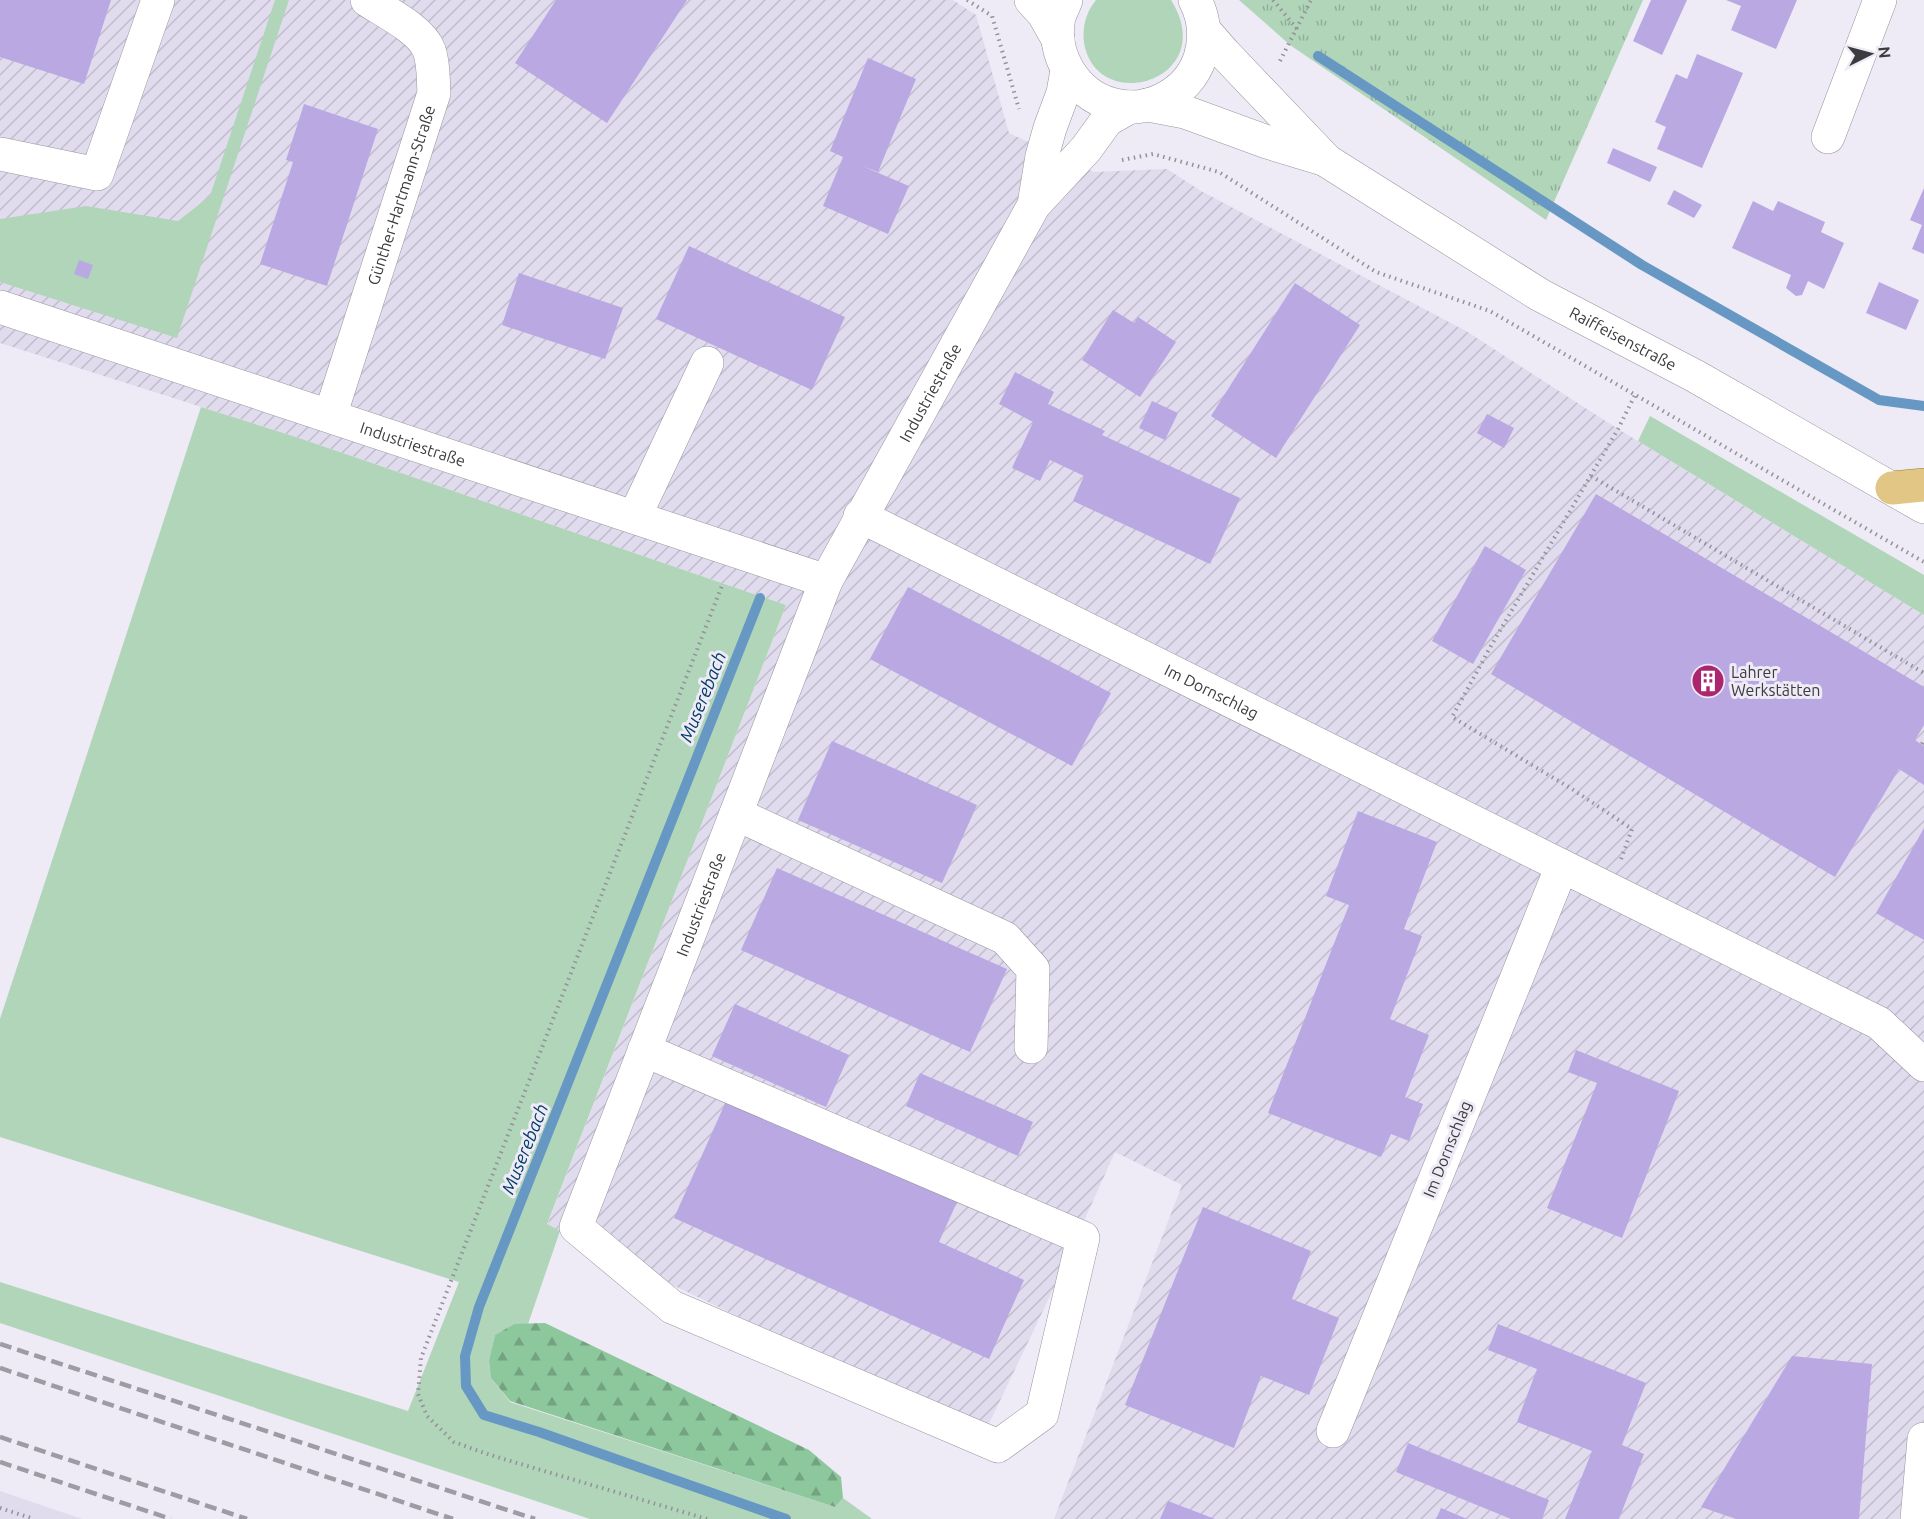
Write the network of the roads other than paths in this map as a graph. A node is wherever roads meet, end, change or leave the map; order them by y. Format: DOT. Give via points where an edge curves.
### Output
graph roads {
  1 [pos="158,0"];
  2 [pos="367,0"];
  3 [pos="1031,0"];
  4 [pos="1066,0"];
  5 [pos="1880,0"];
  6 [pos="1201,10"];
  7 [pos="1058,39"];
  8 [pos="1067,70"];
  9 [pos="1139,106"];
  10 [pos="1828,136"];
  11 [pos="0,154"];
  12 [pos="1327,161"];
  13 [pos="1034,205"];
  14 [pos="0,307"];
  15 [pos="706,363"];
  16 [pos="330,416"];
  17 [pos="1924,485"];
  18 [pos="1892,488"];
  19 [pos="1924,507"];
  20 [pos="634,516"];
  21 [pos="860,516"];
  22 [pos="826,581"];
  23 [pos="736,814"];
  24 [pos="1562,866"];
  25 [pos="1031,1047"];
  26 [pos="645,1050"];
  27 [pos="1924,1065"];
  28 [pos="1333,1431"];
  29 [pos="1924,1439"];
  30 [pos="1917,1519"];
  1 -- 11 [label="street" via="97,174"];
  2 -- 16 [label="street, Günther-Hartmann-Straße" via="414,31 429,49 434,93"];
  3 -- 7 [label="street"];
  4 -- 7 [label="street" via="1059,18"];
  5 -- 10 [label="street"];
  6 -- 9 [label="street, Industriestraße" via="1203,46 1190,78 1163,100"];
  6 -- 12 [label="street, Raiffeisenstraße" via="1225,54"];
  7 -- 8 [label="street"];
  8 -- 9 [label="street, Raiffeisenstraße" via="1093,97 1111,104"];
  8 -- 13 [label="street, Industriestraße" via="1064,93 1042,156"];
  9 -- 12 [label="street, Raiffeisenstraße" via="1185,112"];
  9 -- 13 [label="street, Industriestraße" via="1107,120"];
  12 -- 18 [label="street, Raiffeisenstraße" via="1540,295 1695,376"];
  13 -- 21 [label="street, Industriestraße"];
  14 -- 16 [label="street, Industriestraße"];
  15 -- 20 [label="street"];
  16 -- 20 [label="street, Industriestraße"];
  17 -- 18 [label="main road"];
  18 -- 19 [label="street, Raiffeisenstraße"];
  20 -- 22 [label="street, Industriestraße"];
  21 -- 22 [label="street, Industriestraße"];
  21 -- 24 [label="street, Im Dornschlag"];
  22 -- 23 [label="street, Industriestraße"];
  23 -- 25 [label="street" via="1005,938 1033,969"];
  23 -- 26 [label="street, Industriestraße"];
  24 -- 27 [label="street, Im Dornschlag" via="1879,1023"];
  24 -- 28 [label="street, Im Dornschlag"];
  26 -- 26 [label="street, Industriestraße" via="576,1227 672,1307 998,1446 1042,1414 1083,1238"];
  29 -- 30 [label="street"];
}
